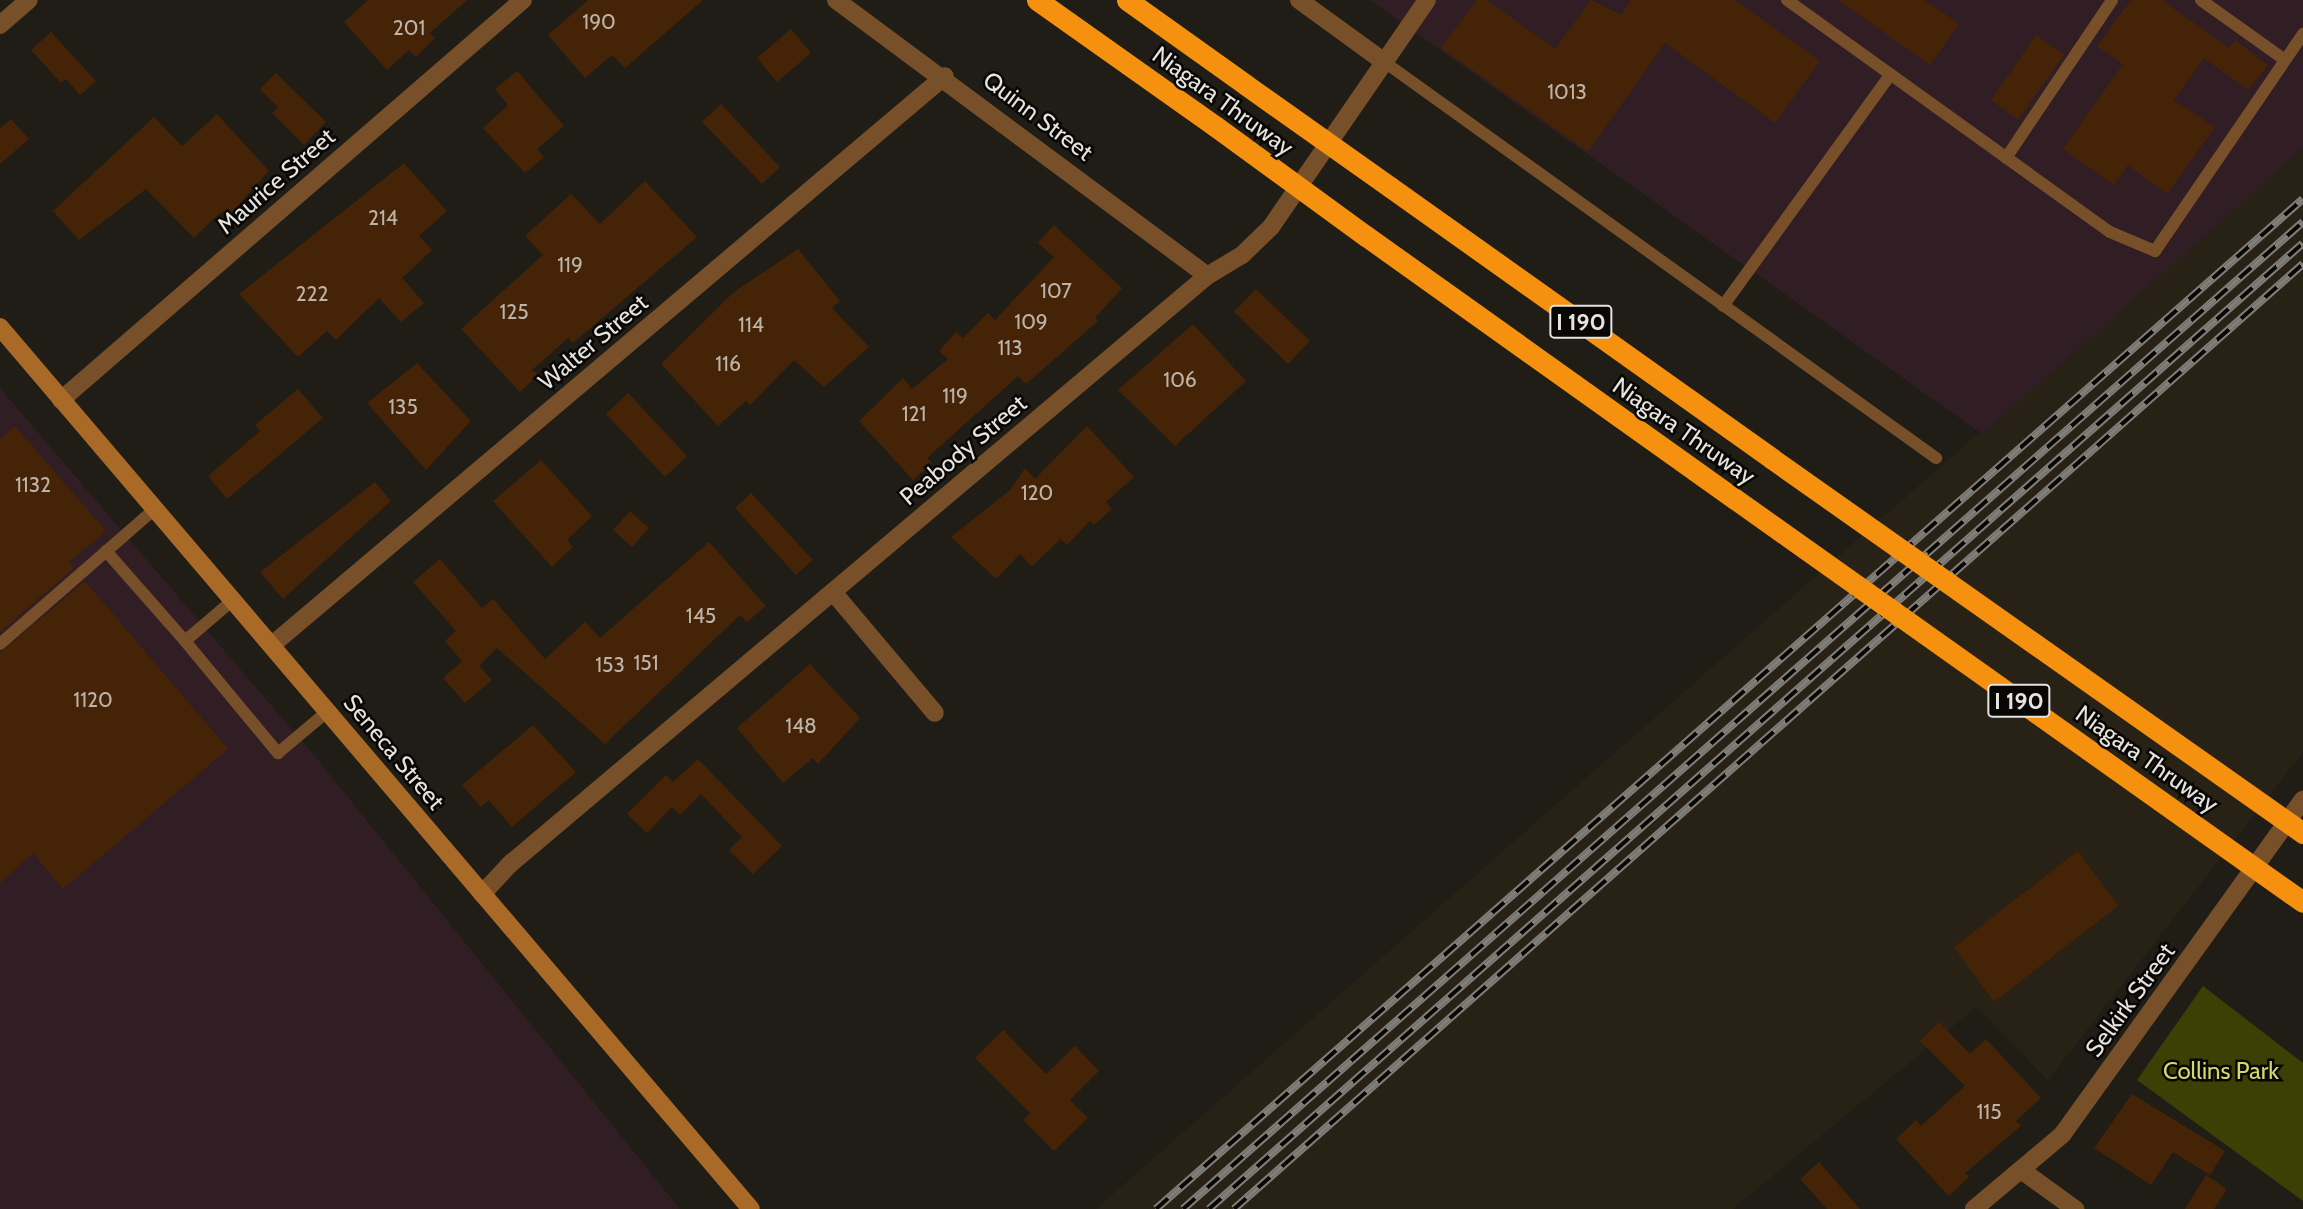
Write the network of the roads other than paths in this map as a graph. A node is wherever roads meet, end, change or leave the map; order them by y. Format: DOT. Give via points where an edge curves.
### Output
graph roads {
  1 [pos="29,0"];
  2 [pos="523,0"];
  3 [pos="836,0"];
  4 [pos="1037,0"];
  5 [pos="1127,0"];
  6 [pos="1299,0"];
  7 [pos="1427,0"];
  8 [pos="1787,0"];
  9 [pos="2112,0"];
  10 [pos="2201,0"];
  11 [pos="0,25"];
  12 [pos="2303,34"];
  13 [pos="2285,60"];
  14 [pos="1383,61"];
  15 [pos="1891,74"];
  16 [pos="945,76"];
  17 [pos="2006,158"];
  18 [pos="1208,276"];
  19 [pos="1723,306"];
  20 [pos="0,327"];
  21 [pos="61,400"];
  22 [pos="1936,458"];
  23 [pos="155,509"];
  24 [pos="106,551"];
  25 [pos="833,592"];
  26 [pos="233,600"];
  27 [pos="185,641"];
  28 [pos="0,644"];
  29 [pos="272,645"];
  30 [pos="328,711"];
  31 [pos="935,713"];
  32 [pos="2303,799"];
  33 [pos="2303,833"];
  34 [pos="482,894"];
  35 [pos="2303,902"];
  36 [pos="2021,1170"];
  37 [pos="751,1209"];
  38 [pos="1975,1209"];
  39 [pos="2075,1209"];
  1 -- 11 [label="street"];
  2 -- 21 [label="street, Maurice Street"];
  3 -- 16 [label="street, Quinn Street"];
  4 -- 35 [label="highway, Niagara Thruway / I 190, bridge"];
  5 -- 33 [label="highway, Niagara Thruway / I 190, bridge"];
  6 -- 14 [label="street"];
  7 -- 14 [label="street, Peabody Street"];
  8 -- 15 [label="lane"];
  9 -- 17 [label="lane"];
  10 -- 13 [label="lane"];
  12 -- 13 [label="lane"];
  13 -- 17 [label="lane" via="2155,251 2110,232"];
  14 -- 18 [label="street, Peabody Street" via="1271,227 1242,255"];
  14 -- 19 [label="lane"];
  15 -- 17 [label="lane"];
  15 -- 19 [label="lane"];
  16 -- 18 [label="street, Quinn Street"];
  16 -- 29 [label="street, Walter Street"];
  18 -- 25 [label="street, Peabody Street"];
  19 -- 22 [label="lane"];
  20 -- 21 [label="main road, Seneca Street"];
  21 -- 23 [label="main road, Seneca Street"];
  23 -- 24 [label="lane"];
  23 -- 26 [label="main road, Seneca Street"];
  24 -- 27 [label="lane"];
  24 -- 28 [label="lane"];
  25 -- 31 [label="street"];
  25 -- 34 [label="street, Peabody Street" via="510,864"];
  26 -- 27 [label="lane"];
  26 -- 29 [label="main road, Seneca Street"];
  27 -- 30 [label="lane" via="278,753"];
  29 -- 30 [label="main road, Seneca Street"];
  30 -- 34 [label="main road, Seneca Street"];
  32 -- 36 [label="street, Selkirk Street" via="2062,1135"];
  34 -- 37 [label="main road, Seneca Street"];
  36 -- 38 [label="street, Selkirk Street"];
  36 -- 39 [label="street"];
}
